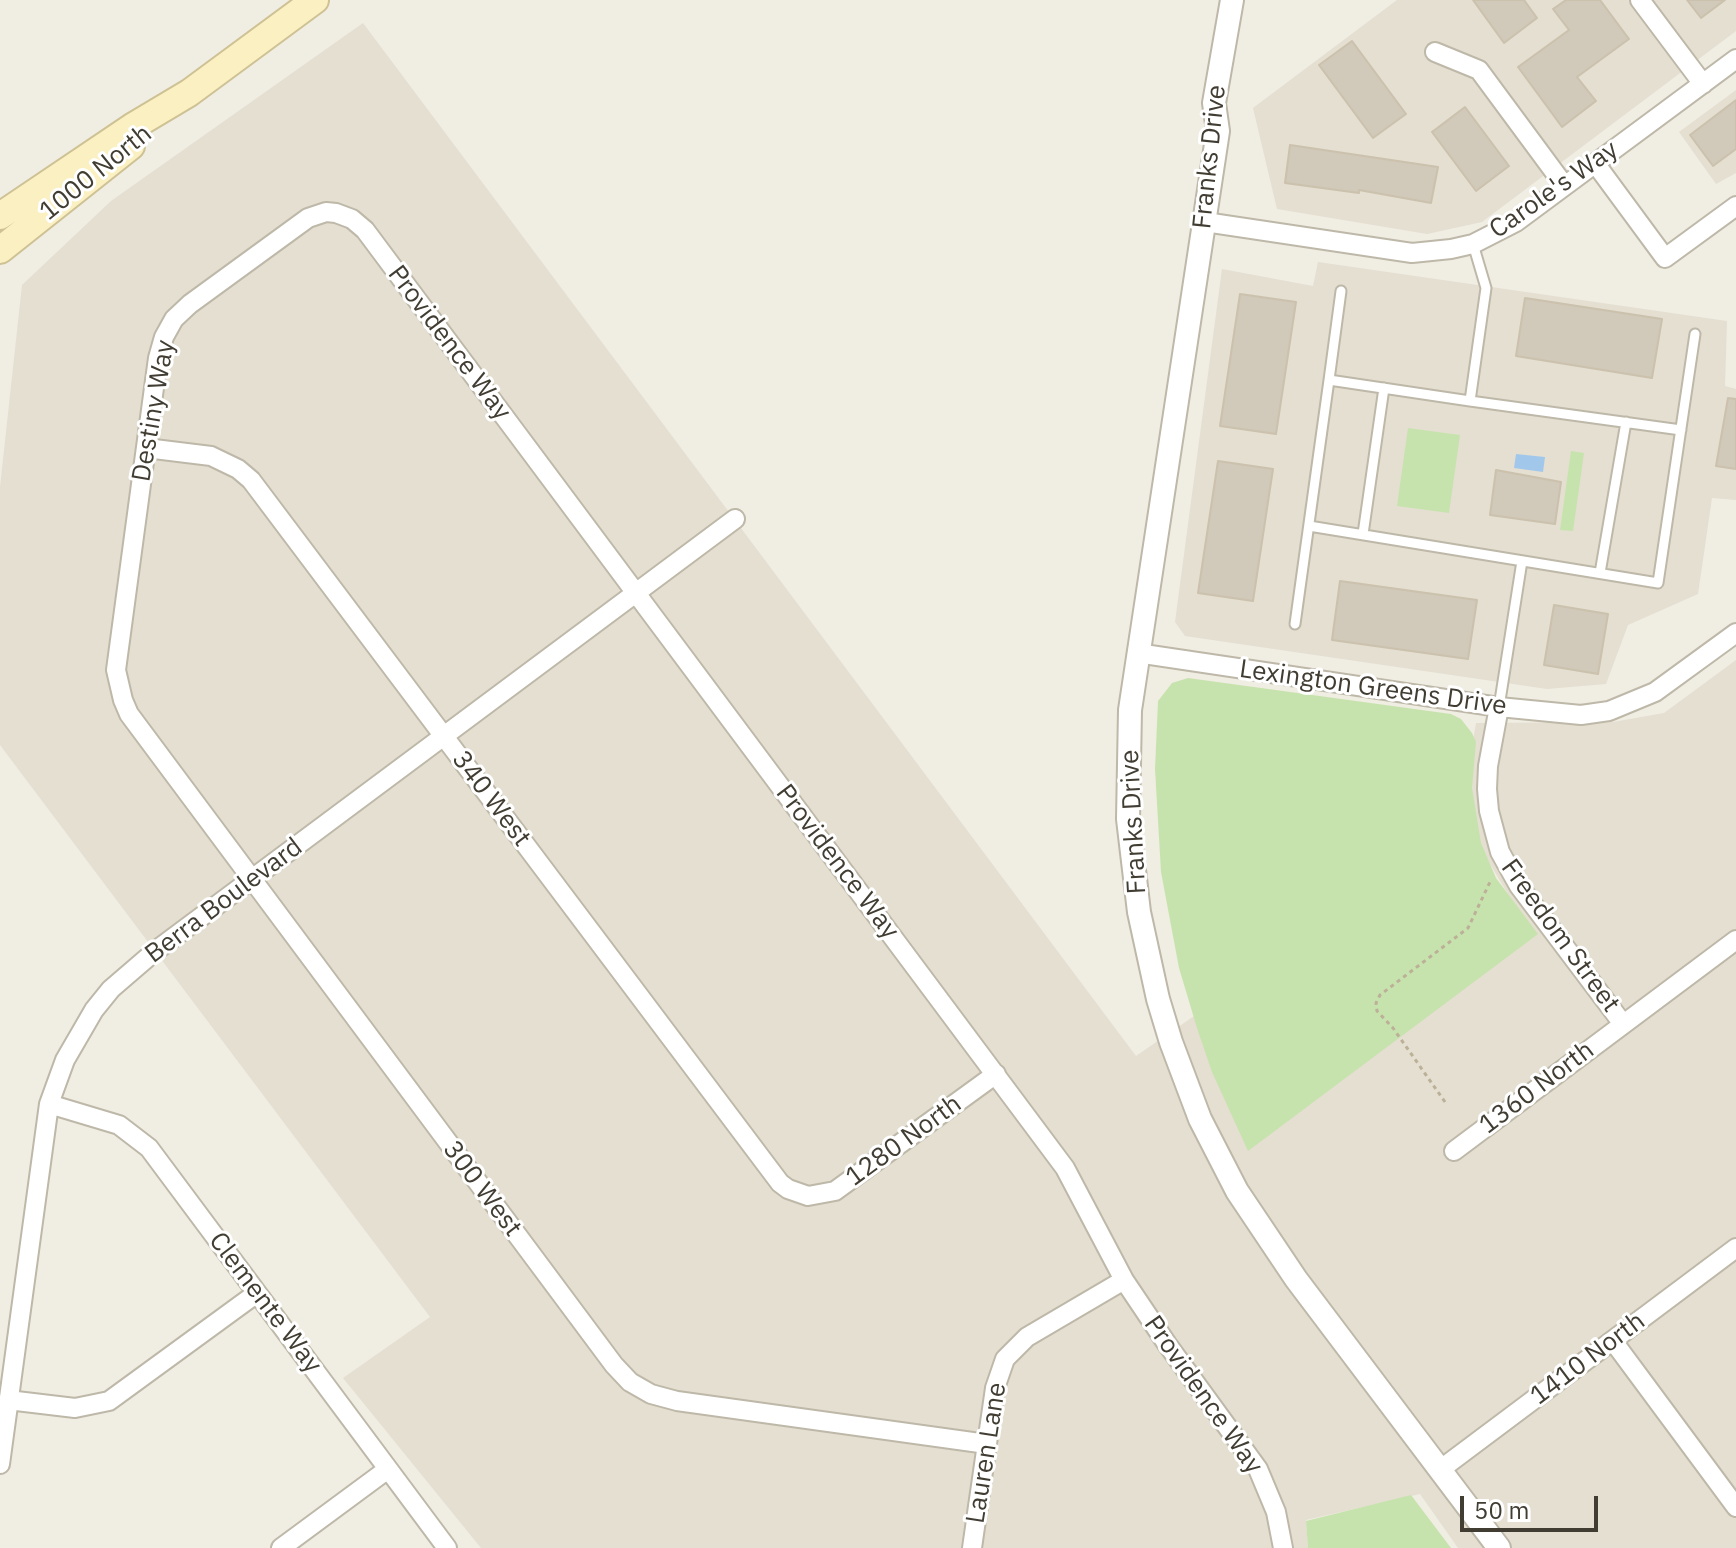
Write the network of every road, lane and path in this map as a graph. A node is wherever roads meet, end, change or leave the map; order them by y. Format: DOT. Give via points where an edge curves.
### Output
graph roads {
  1 [pos="315,0"];
  2 [pos="1232,0"];
  3 [pos="1640,0"];
  4 [pos="1435,52"];
  5 [pos="1736,59"];
  6 [pos="1703,84"];
  7 [pos="189,93"];
  8 [pos="1595,163"];
  9 [pos="1564,185"];
  10 [pos="1736,206"];
  11 [pos="336,213"];
  12 [pos="0,216"];
  13 [pos="1205,222"];
  14 [pos="1473,244"];
  15 [pos="0,250"];
  16 [pos="1341,291"];
  17 [pos="1695,334"];
  18 [pos="1329,380"];
  19 [pos="1384,388"];
  20 [pos="1470,401"];
  21 [pos="1626,422"];
  22 [pos="1681,430"];
  23 [pos="146,448"];
  24 [pos="735,519"];
  25 [pos="1309,526"];
  26 [pos="1363,534"];
  27 [pos="1522,561"];
  28 [pos="1600,573"];
  29 [pos="636,594"];
  30 [pos="1295,624"];
  31 [pos="1736,633"];
  32 [pos="1137,653"];
  33 [pos="123,700"];
  34 [pos="1499,707"];
  35 [pos="444,737"];
  36 [pos="252,880"];
  37 [pos="1490,882"];
  38 [pos="1736,940"];
  39 [pos="1623,1024"];
  40 [pos="996,1074"];
  41 [pos="1445,1102"];
  42 [pos="49,1104"];
  43 [pos="1454,1151"];
  44 [pos="808,1196"];
  45 [pos="1736,1248"];
  46 [pos="1124,1280"];
  47 [pos="257,1293"];
  48 [pos="1613,1341"];
  49 [pos="8,1400"];
  50 [pos="987,1444"];
  51 [pos="0,1464"];
  52 [pos="388,1469"];
  53 [pos="1441,1469"];
  54 [pos="1736,1507"];
  55 [pos="281,1548"];
  56 [pos="447,1548"];
  57 [pos="972,1548"];
  58 [pos="1283,1548"];
  59 [pos="1499,1548"];
  1 -- 7 [label="main road, 1000 North"];
  2 -- 13 [label="street, Franks Drive" via="1214,103 1218,131"];
  3 -- 6 [label="street"];
  4 -- 9 [label="street" via="1479,70"];
  5 -- 6 [label="street, Carole's Way"];
  6 -- 8 [label="street, Carole's Way"];
  7 -- 12 [label="main road, 1000 North"];
  7 -- 15 [label="main road, 1000 North"];
  8 -- 9 [label="street, Carole's Way"];
  8 -- 10 [label="street" via="1665,258"];
  9 -- 14 [label="street, Carole's Way" via="1516,222"];
  11 -- 23 [label="street, Destiny Way" via="317,214 300,223 174,319 160,347"];
  11 -- 29 [label="street, Providence Way" via="365,230"];
  13 -- 14 [label="street, Carole's Way" via="1412,253"];
  13 -- 32 [label="street, Franks Drive"];
  14 -- 20 [label="lane" via="1486,288"];
  16 -- 18 [label="lane"];
  17 -- 22 [label="lane"];
  18 -- 19 [label="lane"];
  18 -- 25 [label="lane"];
  19 -- 20 [label="lane"];
  19 -- 26 [label="lane"];
  20 -- 21 [label="lane"];
  21 -- 22 [label="lane"];
  21 -- 28 [label="lane"];
  22 -- 28 [label="lane" via="1658,583"];
  23 -- 33 [label="street, Destiny Way" via="116,670"];
  23 -- 35 [label="street, 340 West" via="211,456 251,480"];
  24 -- 29 [label="street, Berra Boulevard"];
  25 -- 26 [label="lane"];
  25 -- 30 [label="lane"];
  26 -- 27 [label="lane"];
  27 -- 28 [label="lane"];
  27 -- 34 [label="lane"];
  29 -- 35 [label="street, Berra Boulevard"];
  29 -- 40 [label="street, Providence Way"];
  31 -- 34 [label="street, Lexington Greens Drive" via="1655,692 1609,711 1581,715"];
  32 -- 34 [label="street, Lexington Greens Drive"];
  32 -- 53 [label="street, Franks Drive" via="1130,710 1132,864 1147,955 1185,1081 1218,1155 1259,1225"];
  33 -- 36 [label="street, 300 West"];
  34 -- 39 [label="street, Freedom Street" via="1487,789 1500,852 1519,886"];
  35 -- 36 [label="street, Berra Boulevard"];
  35 -- 44 [label="street, 340 West" via="772,1175 788,1189"];
  36 -- 42 [label="street, Berra Boulevard" via="111,989 79,1033"];
  36 -- 50 [label="street, 300 West" via="630,1382 677,1401"];
  37 -- 41 [label="path" via="1468,928 1376,1003"];
  38 -- 39 [label="street, 1360 North"];
  39 -- 43 [label="street, 1360 North"];
  40 -- 44 [label="street, 1280 North" via="843,1187"];
  40 -- 46 [label="street, Providence Way" via="1065,1168"];
  42 -- 47 [label="street, Clemente Way" via="119,1125 141,1139"];
  42 -- 49 [label="street, Berra Boulevard"];
  45 -- 48 [label="street, 1410 North"];
  46 -- 50 [label="street, Lauren Lane" via="1011,1351 997,1377"];
  46 -- 58 [label="street, Providence Way" via="1258,1469 1276,1512"];
  47 -- 49 [label="street" via="109,1401 75,1408"];
  47 -- 52 [label="street, Clemente Way"];
  48 -- 53 [label="street, 1410 North"];
  48 -- 54 [label="street"];
  49 -- 51 [label="street, Berra Boulevard"];
  50 -- 57 [label="street, Lauren Lane"];
  52 -- 55 [label="street"];
  52 -- 56 [label="street, Clemente Way"];
  53 -- 59 [label="street, Franks Drive"];
}
